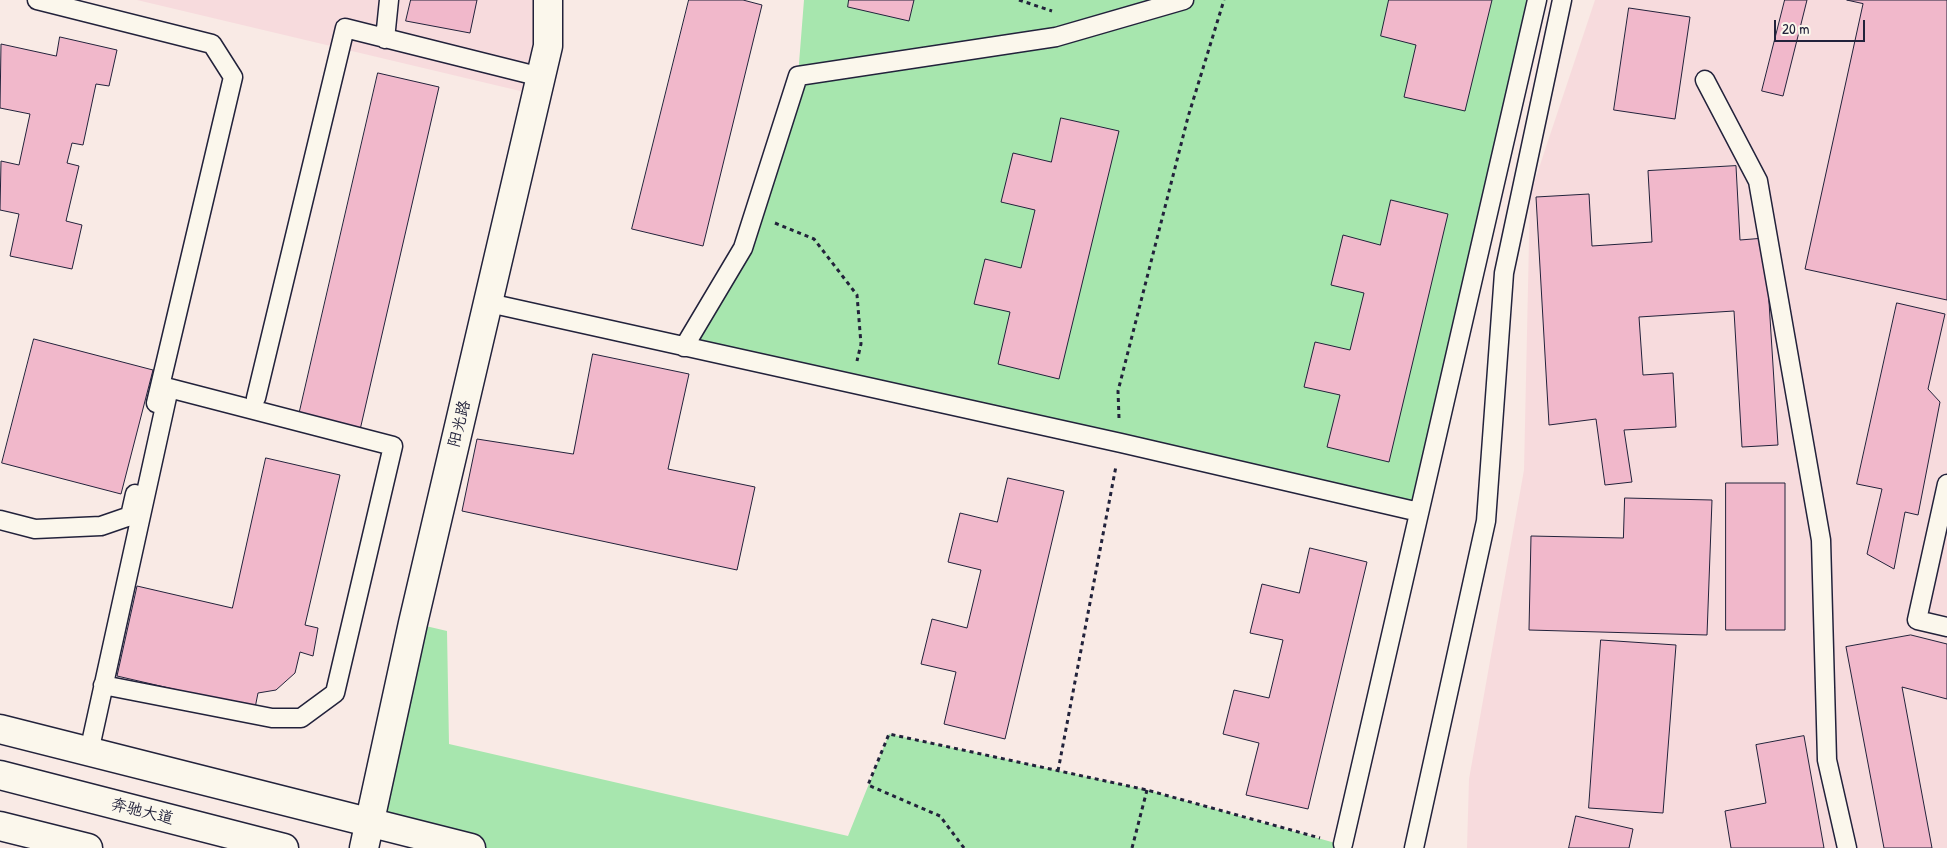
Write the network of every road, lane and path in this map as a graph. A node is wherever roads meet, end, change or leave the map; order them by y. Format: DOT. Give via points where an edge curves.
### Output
graph roads {
  1 [pos="37,0"];
  2 [pos="389,0"];
  3 [pos="548,0"];
  4 [pos="1184,0"];
  5 [pos="1224,0"];
  6 [pos="1537,0"];
  7 [pos="1562,0"];
  8 [pos="385,38"];
  9 [pos="541,77"];
  10 [pos="1705,80"];
  11 [pos="754,214"];
  12 [pos="489,303"];
  13 [pos="684,346"];
  14 [pos="851,383"];
  15 [pos="256,398"];
  16 [pos="1121,443"];
  17 [pos="1947,484"];
  18 [pos="1419,512"];
  19 [pos="0,520"];
  20 [pos="1947,627"];
  21 [pos="103,685"];
  22 [pos="0,729"];
  23 [pos="89,752"];
  24 [pos="1058,771"];
  25 [pos="0,775"];
  26 [pos="1147,790"];
  27 [pos="0,826"];
  28 [pos="366,836"];
  29 [pos="1343,844"];
  30 [pos="88,848"];
  31 [pos="284,848"];
  32 [pos="471,848"];
  33 [pos="964,848"];
  34 [pos="1132,848"];
  35 [pos="1414,848"];
  36 [pos="1847,848"];
  1 -- 19 [label="lane" via="212,44 233,77 130,516 101,526 35,529"];
  2 -- 8 [label="lane"];
  3 -- 9 [label="street, 阳光路" via="548,46"];
  4 -- 11 [label="lane" via="1056,37 798,76"];
  5 -- 16 [label="path" via="1188,117 1118,391"];
  6 -- 18 [label="lane"];
  7 -- 35 [label="lane" via="1504,273 1486,521"];
  8 -- 9 [label="lane"];
  8 -- 15 [label="lane" via="345,28"];
  9 -- 12 [label="street, 阳光路"];
  10 -- 36 [label="lane" via="1758,181 1821,540 1827,760"];
  11 -- 13 [label="lane" via="743,248"];
  11 -- 14 [label="path" via="814,239 857,295 861,344"];
  12 -- 13 [label="lane"];
  12 -- 28 [label="street, 阳光路"];
  13 -- 14 [label="lane"];
  14 -- 16 [label="lane"];
  16 -- 18 [label="lane"];
  16 -- 24 [label="path"];
  17 -- 20 [label="lane" via="1917,620"];
  18 -- 29 [label="lane"];
  21 -- 21 [label="lane" via="169,388 393,446 335,693 302,718 272,718"];
  21 -- 23 [label="lane"];
  22 -- 23 [label="street"];
  23 -- 28 [label="street"];
  24 -- 26 [label="path"];
  24 -- 33 [label="path" via="889,734 868,785 940,816"];
  25 -- 31 [label="street, 奔驰大道"];
  26 -- 29 [label="path"];
  26 -- 34 [label="path"];
  27 -- 30 [label="street"];
  28 -- 32 [label="street"];
}
